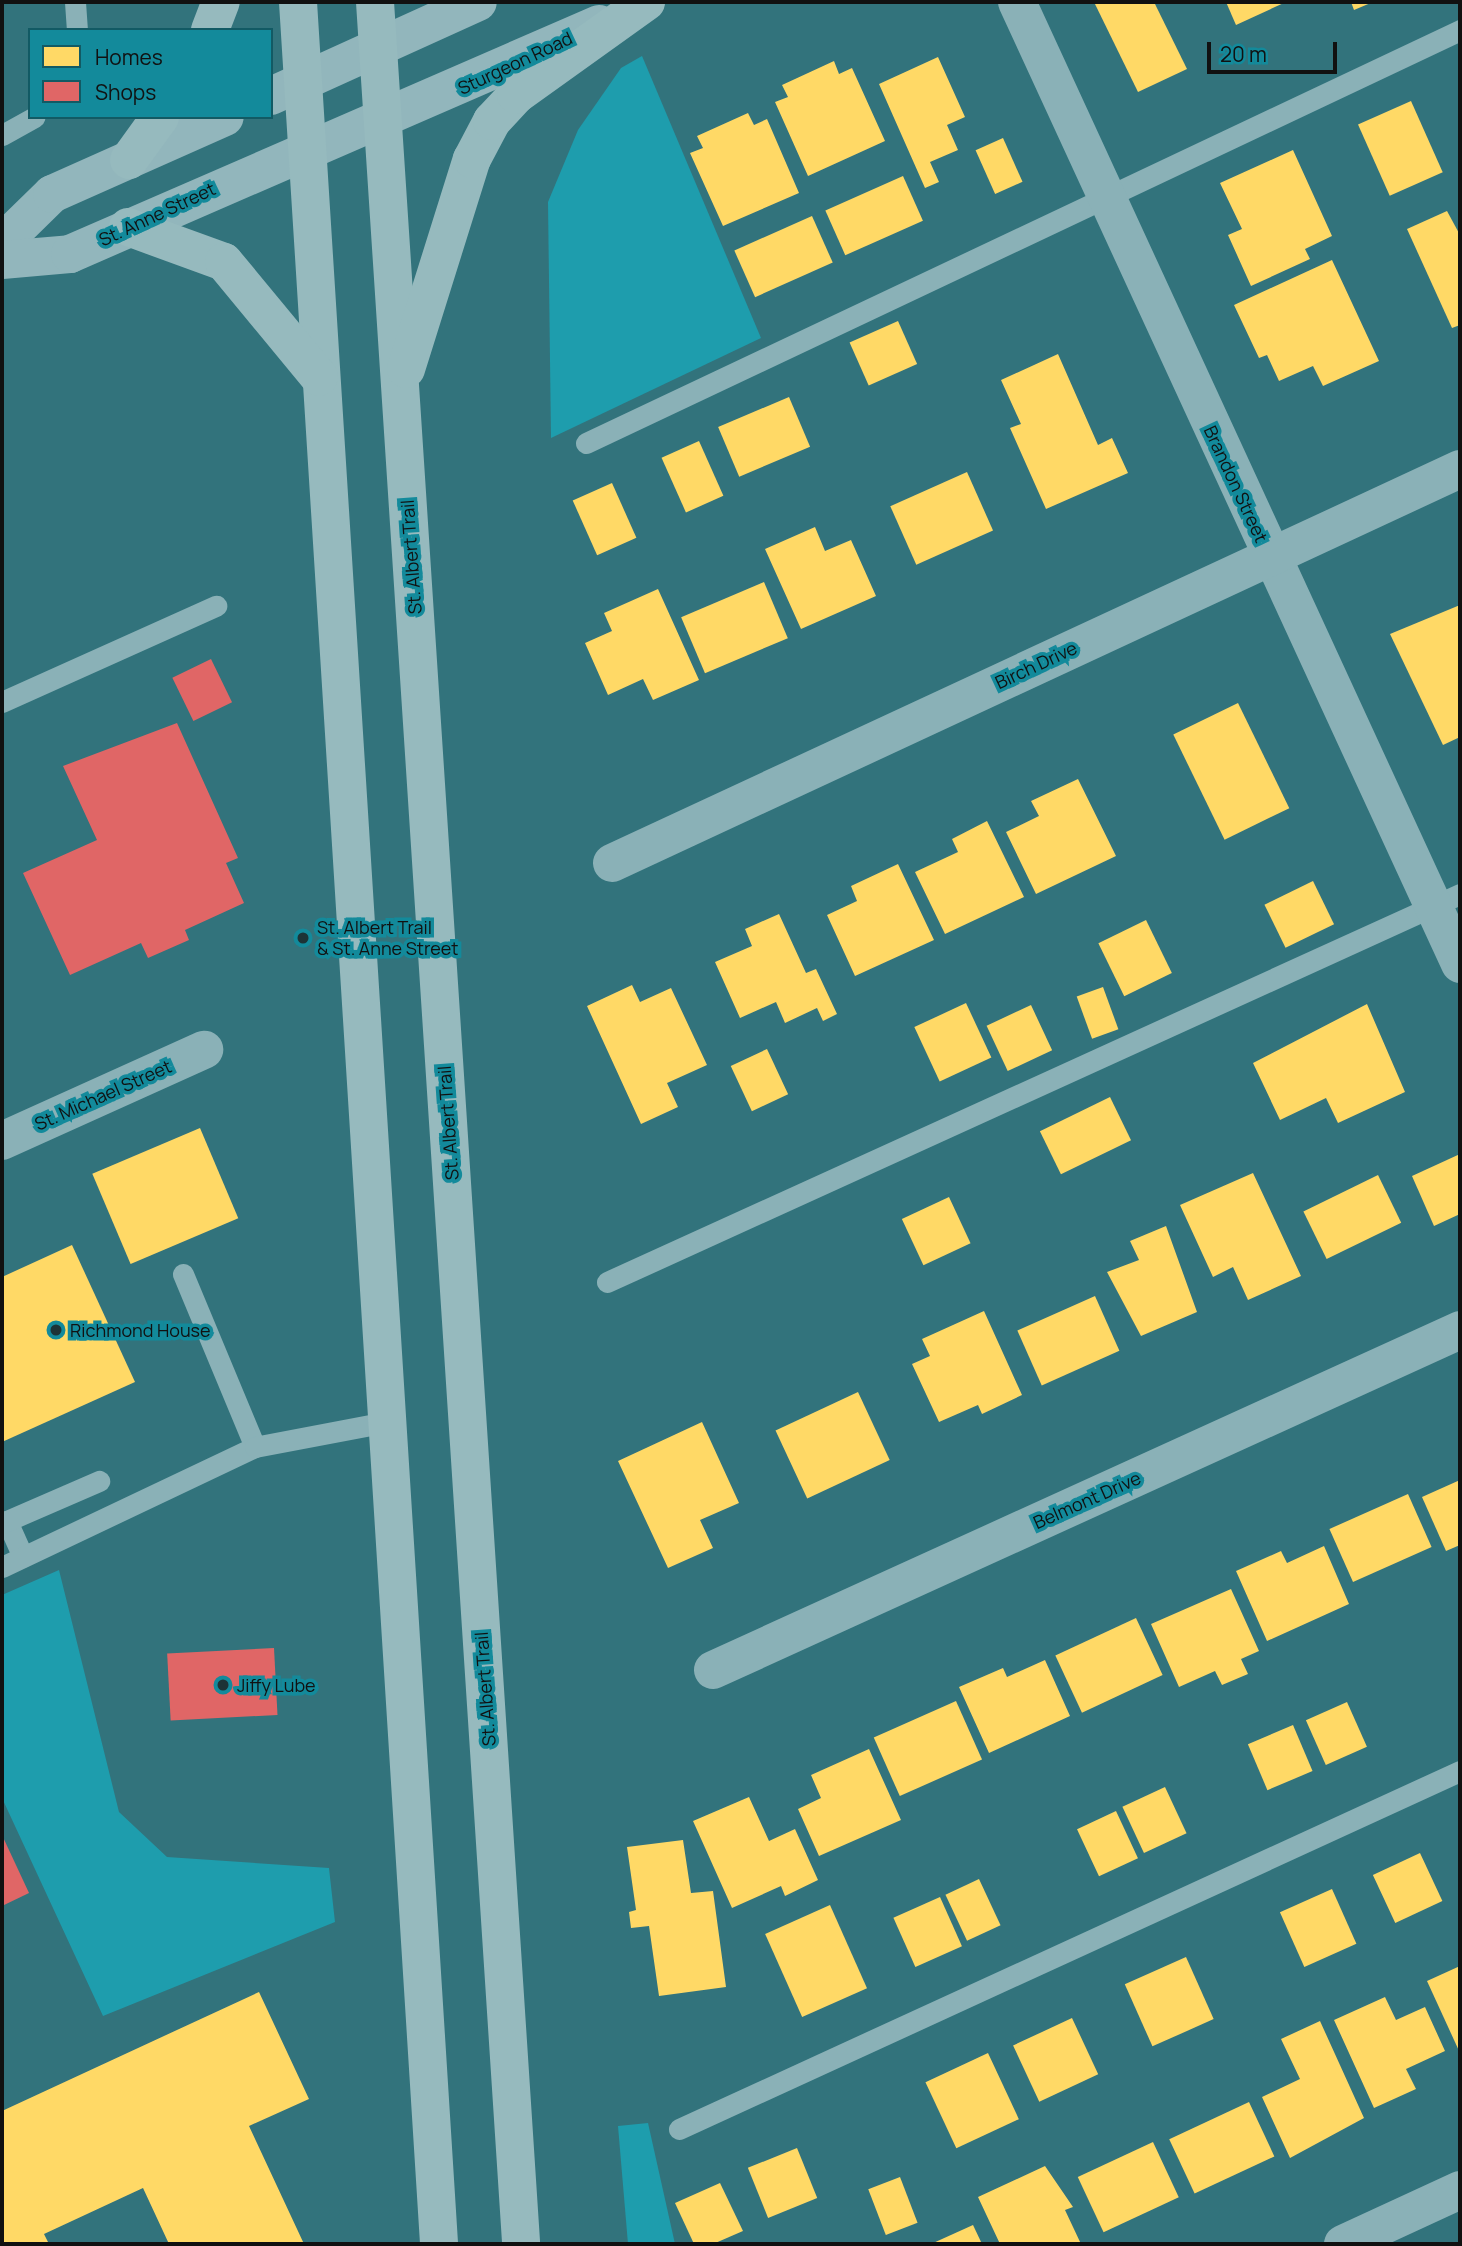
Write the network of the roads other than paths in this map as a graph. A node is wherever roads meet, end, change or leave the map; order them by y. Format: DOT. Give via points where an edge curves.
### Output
graph roads {
  1 [pos="75,2"];
  2 [pos="221,2"];
  3 [pos="298,2"];
  4 [pos="375,2"];
  5 [pos="478,2"];
  6 [pos="645,2"];
  7 [pos="1017,2"];
  8 [pos="77,28"];
  9 [pos="212,28"];
  10 [pos="1460,30"];
  11 [pos="378,46"];
  12 [pos="288,88"];
  13 [pos="382,118"];
  14 [pos="30,119"];
  15 [pos="159,119"];
  16 [pos="221,119"];
  17 [pos="2,135"];
  18 [pos="307,151"];
  19 [pos="129,160"];
  20 [pos="1102,195"];
  21 [pos="128,227"];
  22 [pos="2,243"];
  23 [pos="2,260"];
  24 [pos="319,377"];
  25 [pos="400,384"];
  26 [pos="586,443"];
  27 [pos="1460,469"];
  28 [pos="1269,557"];
  29 [pos="216,606"];
  30 [pos="2,702"];
  31 [pos="612,863"];
  32 [pos="1447,900"];
  33 [pos="1460,964"];
  34 [pos="204,1050"];
  35 [pos="2,1141"];
  36 [pos="183,1274"];
  37 [pos="607,1282"];
  38 [pos="1460,1330"];
  39 [pos="386,1422"];
  40 [pos="254,1447"];
  41 [pos="99,1481"];
  42 [pos="4,1522"];
  43 [pos="23,1556"];
  44 [pos="2,1567"];
  45 [pos="713,1670"];
  46 [pos="1460,1771"];
  47 [pos="679,2129"];
  48 [pos="1460,2190"];
  49 [pos="439,2244"];
  50 [pos="521,2244"];
  51 [pos="1343,2244"];
  1 -- 8 [label="lane"];
  2 -- 9 [label="main road"];
  3 -- 12 [label="main road"];
  4 -- 11 [label="main road, St. Albert Trail"];
  5 -- 11 [label="street"];
  6 -- 13 [label="street, Sturgeon Road" via="454,92"];
  6 -- 25 [label="main road" via="516,95 492,121 472,159"];
  7 -- 20 [label="street, Brandon Street"];
  10 -- 20 [label="lane"];
  11 -- 12 [label="street"];
  11 -- 13 [label="main road, St. Albert Trail"];
  12 -- 18 [label="main road"];
  13 -- 18 [label="street, Sturgeon Road"];
  13 -- 25 [label="main road, St. Albert Trail"];
  14 -- 17 [label="lane"];
  15 -- 19 [label="main road"];
  16 -- 19 [label="street"];
  18 -- 21 [label="street, St. Anne Street"];
  18 -- 24 [label="main road"];
  19 -- 22 [label="street" via="52,194"];
  20 -- 26 [label="lane"];
  20 -- 28 [label="street, Brandon Street"];
  21 -- 23 [label="street, St. Anne Street" via="70,254"];
  21 -- 24 [label="main road" via="224,262"];
  24 -- 39 [label="main road"];
  25 -- 50 [label="main road, St. Albert Trail"];
  27 -- 28 [label="street, Birch Drive"];
  28 -- 31 [label="street, Birch Drive"];
  28 -- 32 [label="street, Brandon Street"];
  29 -- 30 [label="lane"];
  32 -- 33 [label="street, Brandon Street"];
  32 -- 37 [label="lane"];
  34 -- 35 [label="street, St. Michael Street"];
  36 -- 40 [label="lane"];
  38 -- 45 [label="street, Belmont Drive"];
  39 -- 40 [label="lane"];
  39 -- 49 [label="main road"];
  40 -- 43 [label="lane"];
  41 -- 42 [label="lane"];
  42 -- 43 [label="lane"];
  43 -- 44 [label="lane"];
  46 -- 47 [label="lane"];
  48 -- 51 [label="street"];
}
